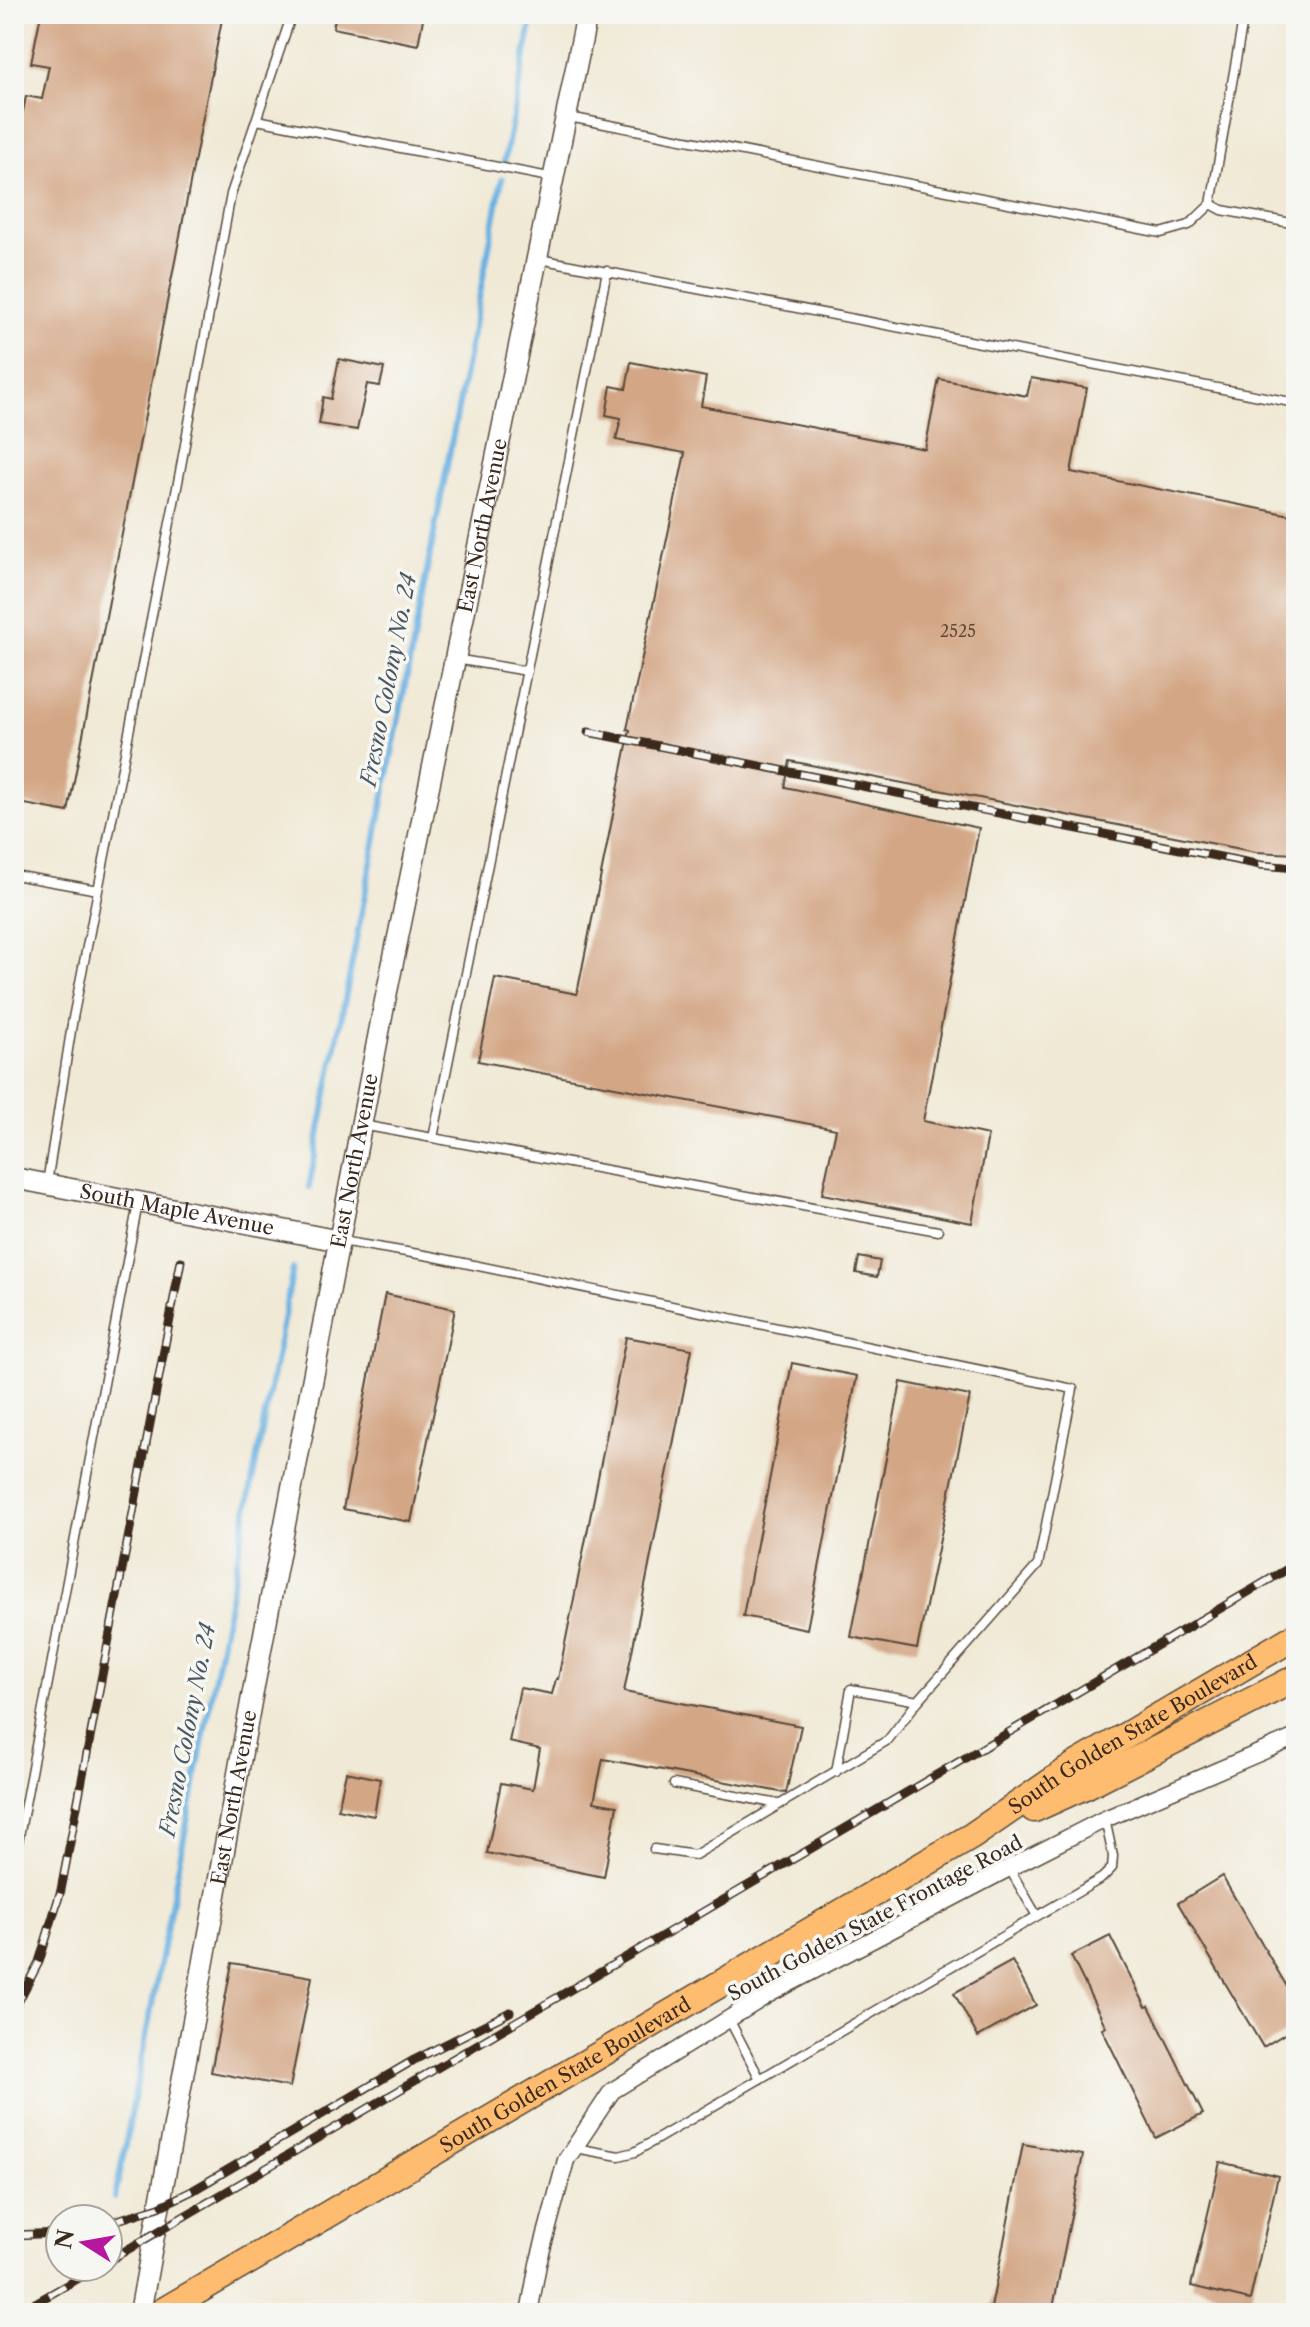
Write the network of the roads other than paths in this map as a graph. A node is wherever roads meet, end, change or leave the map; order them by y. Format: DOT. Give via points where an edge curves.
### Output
graph roads {
  1 [pos="292,14"];
  2 [pos="587,14"];
  3 [pos="1244,14"];
  4 [pos="568,117"];
  5 [pos="257,120"];
  6 [pos="555,179"];
  7 [pos="1211,204"];
  8 [pos="1296,224"];
  9 [pos="539,258"];
  10 [pos="607,271"];
  11 [pos="1296,403"];
  12 [pos="454,659"];
  13 [pos="527,671"];
  14 [pos="14,875"];
  15 [pos="98,890"];
  16 [pos="361,1125"];
  17 [pos="433,1138"];
  18 [pos="14,1178"];
  19 [pos="47,1184"];
  20 [pos="138,1202"];
  21 [pos="938,1231"];
  22 [pos="340,1241"];
  23 [pos="1296,1636"];
  24 [pos="1296,1678"];
  25 [pos="918,1701"];
  26 [pos="1296,1737"];
  27 [pos="836,1772"];
  28 [pos="674,1784"];
  29 [pos="779,1804"];
  30 [pos="1105,1819"];
  31 [pos="972,1836"];
  32 [pos="654,1849"];
  33 [pos="14,1863"];
  34 [pos="1009,1868"];
  35 [pos="1037,1916"];
  36 [pos="729,2019"];
  37 [pos="760,2079"];
  38 [pos="574,2148"];
  39 [pos="140,2313"];
  40 [pos="160,2313"];
  41 [pos="529,2313"];
  1 -- 5 [label="lane"];
  2 -- 4 [label="street, East North Avenue"];
  3 -- 7 [label="lane"];
  4 -- 6 [label="street, East North Avenue"];
  4 -- 7 [label="lane" via="1161,233 1189,225"];
  5 -- 6 [label="lane"];
  5 -- 15 [label="lane" via="231,194"];
  6 -- 9 [label="street, East North Avenue"];
  7 -- 8 [label="lane"];
  9 -- 10 [label="lane"];
  9 -- 12 [label="street, East North Avenue"];
  10 -- 11 [label="lane"];
  10 -- 13 [label="lane"];
  12 -- 13 [label="lane"];
  12 -- 16 [label="street, East North Avenue"];
  13 -- 17 [label="lane"];
  14 -- 15 [label="lane"];
  15 -- 19 [label="lane"];
  16 -- 17 [label="lane"];
  16 -- 22 [label="street, East North Avenue"];
  17 -- 21 [label="lane"];
  18 -- 19 [label="street, South Maple Avenue"];
  19 -- 20 [label="street, South Maple Avenue"];
  20 -- 22 [label="street, South Maple Avenue"];
  20 -- 33 [label="lane"];
  22 -- 25 [label="lane" via="1073,1389 1038,1565"];
  22 -- 39 [label="street, East North Avenue"];
  23 -- 31 [label="main road, South Golden State Boulevard" via="1074,1766"];
  24 -- 31 [label="main road, South Golden State Boulevard" via="1087,1785"];
  25 -- 27 [label="lane" via="888,1740"];
  25 -- 27 [label="lane" via="851,1689"];
  26 -- 30 [label="street, South Golden State Frontage Road"];
  27 -- 29 [label="lane"];
  28 -- 29 [label="lane"];
  29 -- 32 [label="lane" via="695,1855"];
  30 -- 34 [label="street, South Golden State Frontage Road"];
  30 -- 35 [label="lane" via="1112,1868"];
  31 -- 40 [label="main road, South Golden State Boulevard"];
  34 -- 35 [label="lane"];
  34 -- 36 [label="street, South Golden State Frontage Road"];
  35 -- 37 [label="lane"];
  36 -- 37 [label="lane"];
  36 -- 38 [label="street, South Golden State Frontage Road" via="612,2091"];
  37 -- 38 [label="lane" via="635,2152 619,2156"];
  38 -- 41 [label="street, South Golden State Frontage Road" via="566,2160"];
}
